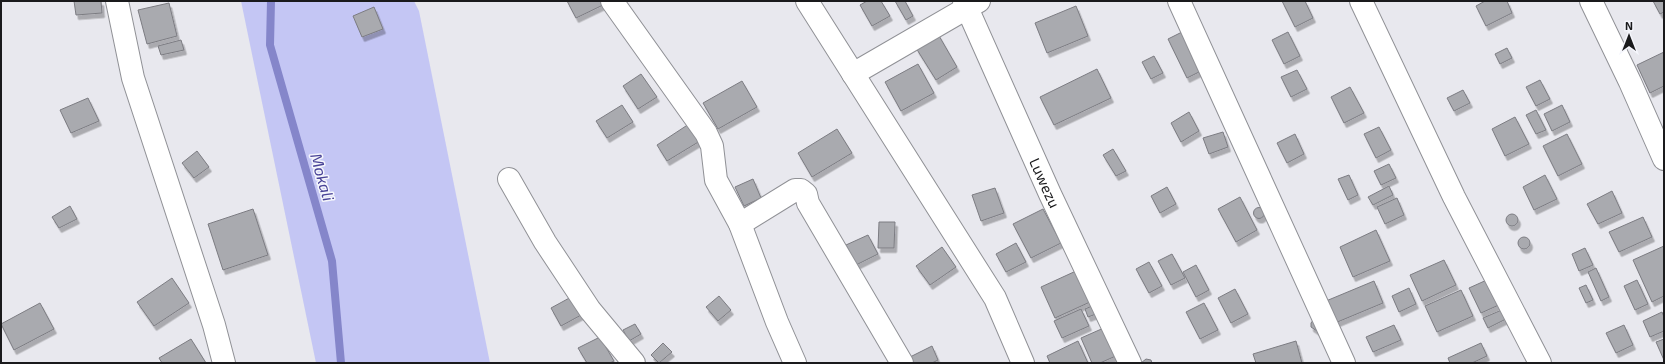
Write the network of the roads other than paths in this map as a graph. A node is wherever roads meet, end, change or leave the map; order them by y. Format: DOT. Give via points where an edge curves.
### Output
graph roads {
  1 [pos="117,1"];
  2 [pos="612,1"];
  3 [pos="807,1"];
  4 [pos="1179,1"];
  5 [pos="1361,1"];
  6 [pos="1591,1"];
  7 [pos="970,3"];
  8 [pos="853,74"];
  9 [pos="1664,160"];
  10 [pos="509,179"];
  11 [pos="740,224"];
  12 [pos="224,363"];
  13 [pos="634,363"];
  14 [pos="796,363"];
  15 [pos="902,363"];
  16 [pos="1023,363"];
  17 [pos="1130,363"];
  18 [pos="1344,363"];
  19 [pos="1540,363"];
  1 -- 12 [label="street" via="133,78 214,325"];
  2 -- 11 [label="street" via="706,133 712,146 716,180"];
  3 -- 8 [label="street"];
  4 -- 18 [label="street"];
  5 -- 19 [label="street" via="1454,197"];
  6 -- 9 [label="street"];
  7 -- 8 [label="street"];
  7 -- 17 [label="street, Luwezu" via="1050,194"];
  8 -- 16 [label="street" via="995,298"];
  10 -- 13 [label="street" via="545,242 590,310"];
  11 -- 14 [label="street" via="777,322"];
  11 -- 15 [label="street" via="795,190 801,190 806,194 808,203"];
}
